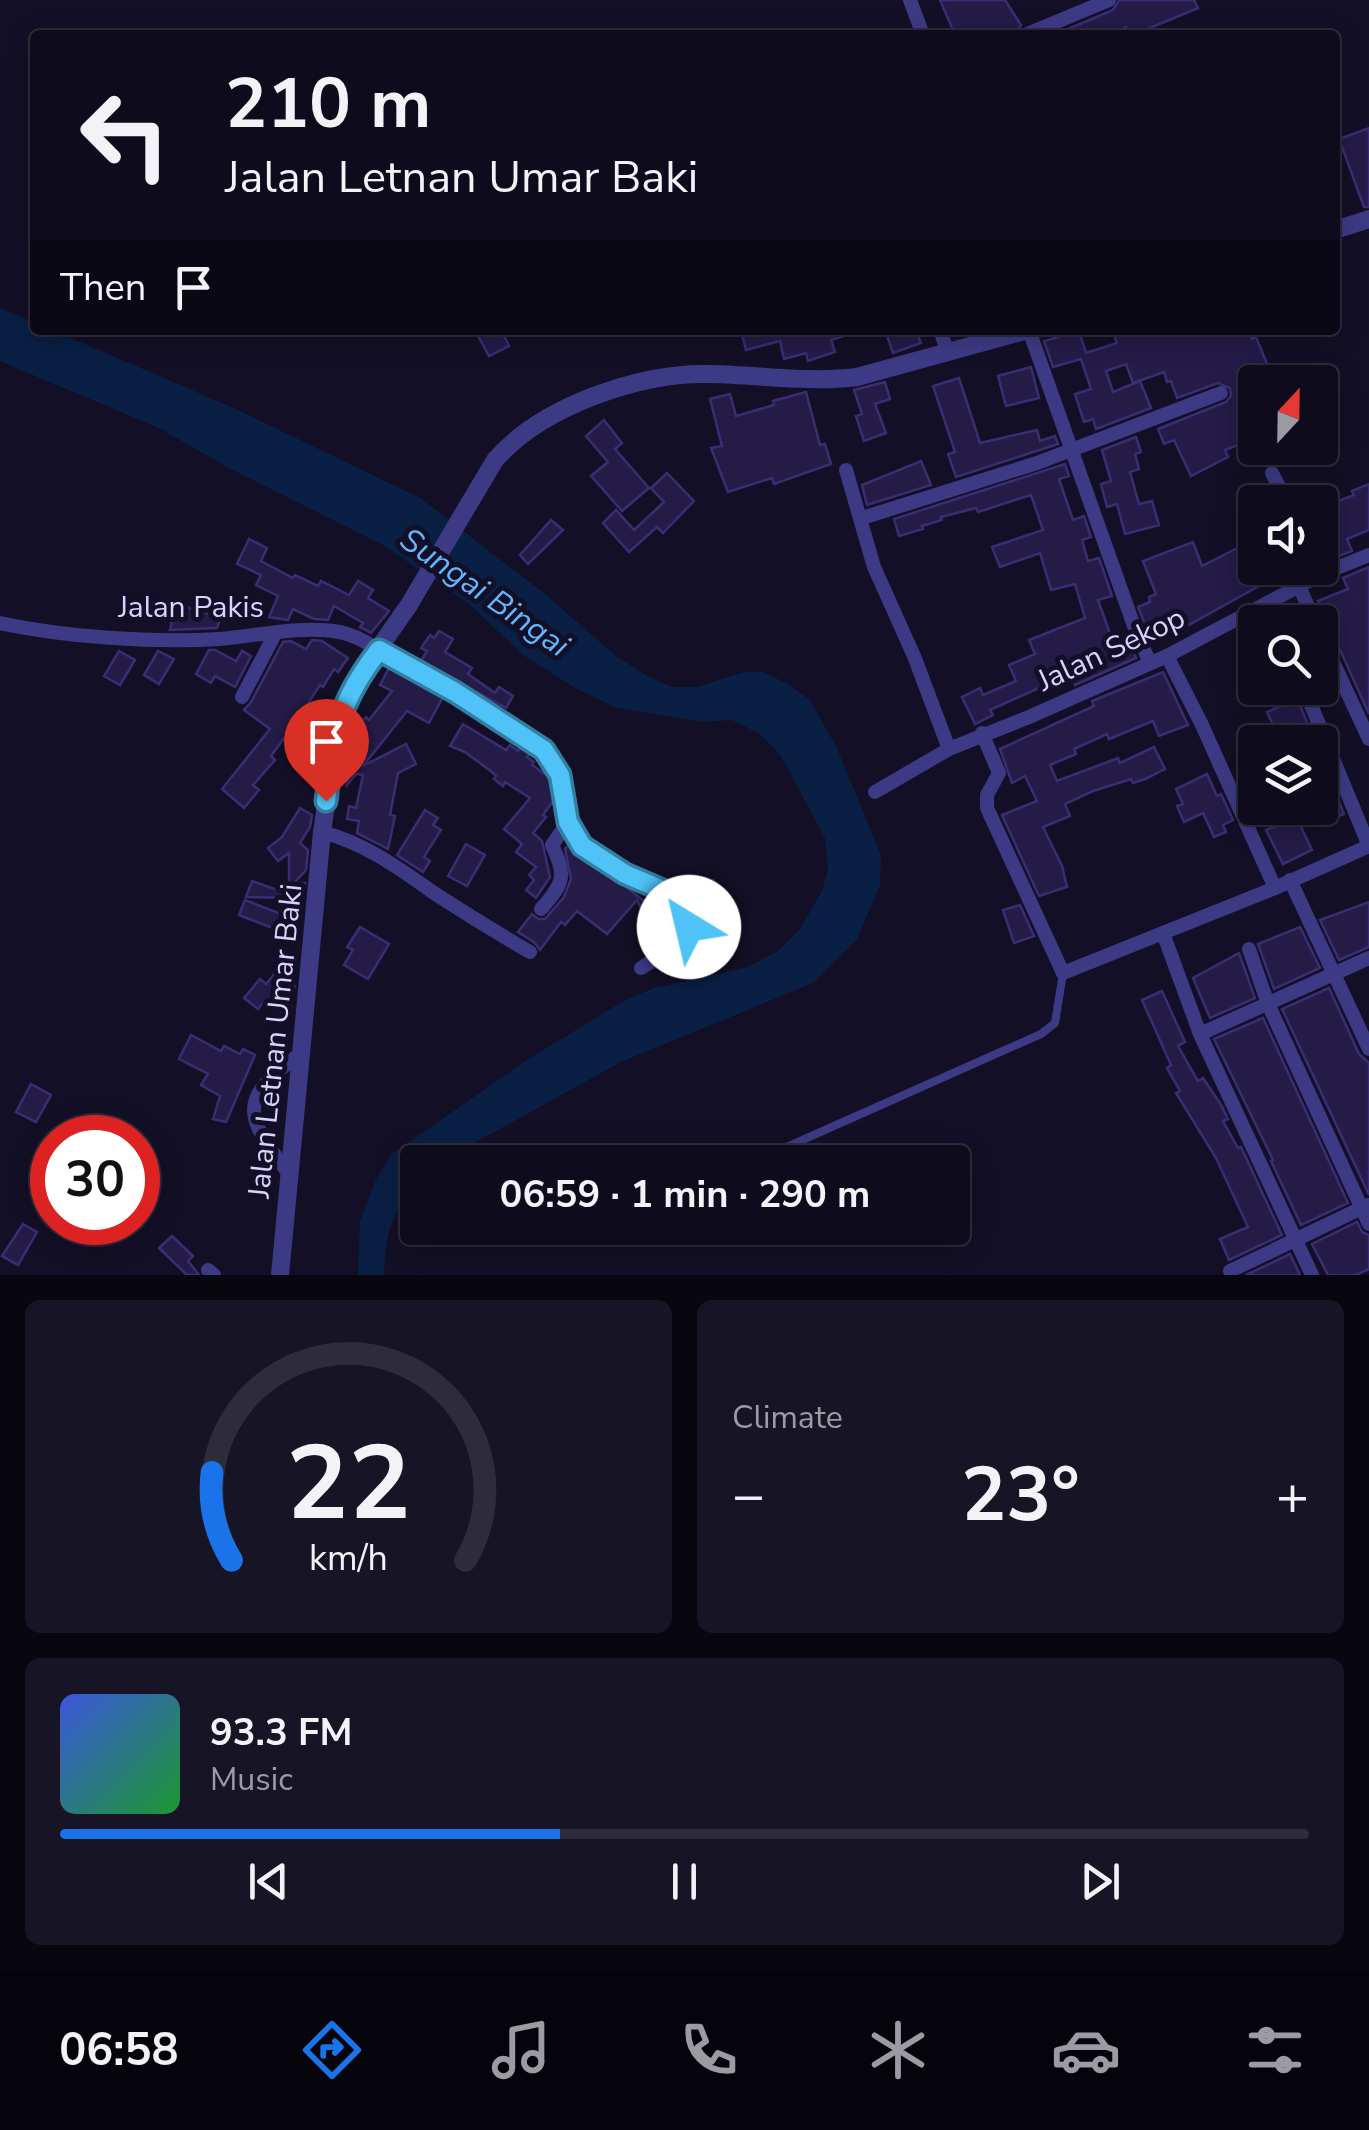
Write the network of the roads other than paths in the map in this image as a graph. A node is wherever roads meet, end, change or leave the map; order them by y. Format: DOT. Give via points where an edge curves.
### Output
graph roads {
  1 [pos="910,0"];
  2 [pos="1109,0"];
  3 [pos="921,30"];
  4 [pos="1037,30"];
  5 [pos="1369,219"];
  6 [pos="1340,228"];
  7 [pos="942,335"];
  8 [pos="1012,335"];
  9 [pos="1031,335"];
  10 [pos="948,354"];
  11 [pos="1221,393"];
  12 [pos="1074,450"];
  13 [pos="846,470"];
  14 [pos="1272,473"];
  15 [pos="1278,485"];
  16 [pos="862,518"];
  17 [pos="1369,555"];
  18 [pos="1338,565"];
  19 [pos="1298,586"];
  20 [pos="1266,605"];
  21 [pos="1307,605"];
  22 [pos="1238,619"];
  23 [pos="0,623"];
  24 [pos="275,634"];
  25 [pos="379,650"];
  26 [pos="1167,656"];
  27 [pos="1149,661"];
  28 [pos="1338,673"];
  29 [pos="242,698"];
  30 [pos="1312,705"];
  31 [pos="982,733"];
  32 [pos="1369,739"];
  33 [pos="949,749"];
  34 [pos="875,792"];
  35 [pos="568,822"];
  36 [pos="322,832"];
  37 [pos="1369,846"];
  38 [pos="1290,880"];
  39 [pos="1275,888"];
  40 [pos="541,908"];
  41 [pos="1163,933"];
  42 [pos="1249,949"];
  43 [pos="530,952"];
  44 [pos="1369,958"];
  45 [pos="641,968"];
  46 [pos="1063,973"];
  47 [pos="1333,973"];
  48 [pos="1268,1004"];
  49 [pos="1200,1034"];
  50 [pos="1369,1049"];
  51 [pos="300,1054"];
  52 [pos="791,1145"];
  53 [pos="289,1174"];
  54 [pos="1365,1207"];
  55 [pos="1369,1224"];
  56 [pos="1296,1242"];
  57 [pos="1230,1271"];
  58 [pos="280,1275"];
  59 [pos="1312,1275"];
  1 -- 3 [label="street"];
  2 -- 4 [label="street"];
  5 -- 6 [label="street"];
  7 -- 10 [label="street"];
  8 -- 10 [label="street, Jalan Letnan Umar Baki"];
  9 -- 12 [label="street"];
  10 -- 25 [label="street, Jalan Letnan Umar Baki" via="829,380 660,377 536,424 513,440 483,478"];
  11 -- 12 [label="street"];
  12 -- 16 [label="street"];
  12 -- 27 [label="street"];
  13 -- 16 [label="street"];
  14 -- 15 [label="street"];
  16 -- 33 [label="street" via="874,567"];
  17 -- 18 [label="street, Jalan Sekop"];
  19 -- 20 [label="street, Jalan Sekop"];
  19 -- 21 [label="street"];
  22 -- 26 [label="street, Jalan Sekop"];
  23 -- 24 [label="street, Jalan Pakis" via="179,640"];
  24 -- 25 [label="street, Jalan Pakis" via="341,632"];
  24 -- 29 [label="street"];
  25 -- 35 [label="street, Jalan Pakis" via="544,750 560,775"];
  25 -- 36 [label="street, Jalan Letnan Umar Baki" via="340,714"];
  26 -- 27 [label="street, Jalan Sekop"];
  26 -- 39 [label="street"];
  27 -- 31 [label="street, Jalan Sekop"];
  28 -- 32 [label="street"];
  30 -- 37 [label="street"];
  31 -- 33 [label="street, Jalan Sekop"];
  31 -- 46 [label="street" via="999,773 986,808"];
  33 -- 34 [label="street, Jalan Sekop"];
  35 -- 40 [label="street" via="552,844 562,879"];
  35 -- 45 [label="street" via="582,846 674,895 686,910 689,927 680,942"];
  36 -- 43 [label="street" via="393,862"];
  36 -- 51 [label="street, Jalan Letnan Umar Baki"];
  37 -- 38 [label="street"];
  38 -- 39 [label="street"];
  38 -- 47 [label="street"];
  39 -- 41 [label="street"];
  41 -- 46 [label="street"];
  41 -- 49 [label="street"];
  42 -- 48 [label="street"];
  44 -- 47 [label="street"];
  46 -- 52 [label="lane" via="1055,1023 1041,1034"];
  47 -- 48 [label="street"];
  47 -- 50 [label="street"];
  48 -- 49 [label="street"];
  48 -- 54 [label="street"];
  49 -- 56 [label="street"];
  51 -- 53 [label="street, Jalan Letnan Umar Baki"];
  51 -- 53 [label="street" via="254,1100 257,1126"];
  53 -- 58 [label="street, Jalan Letnan Umar Baki"];
  54 -- 55 [label="street"];
  54 -- 56 [label="street"];
  56 -- 57 [label="street"];
  56 -- 59 [label="street"];
}
